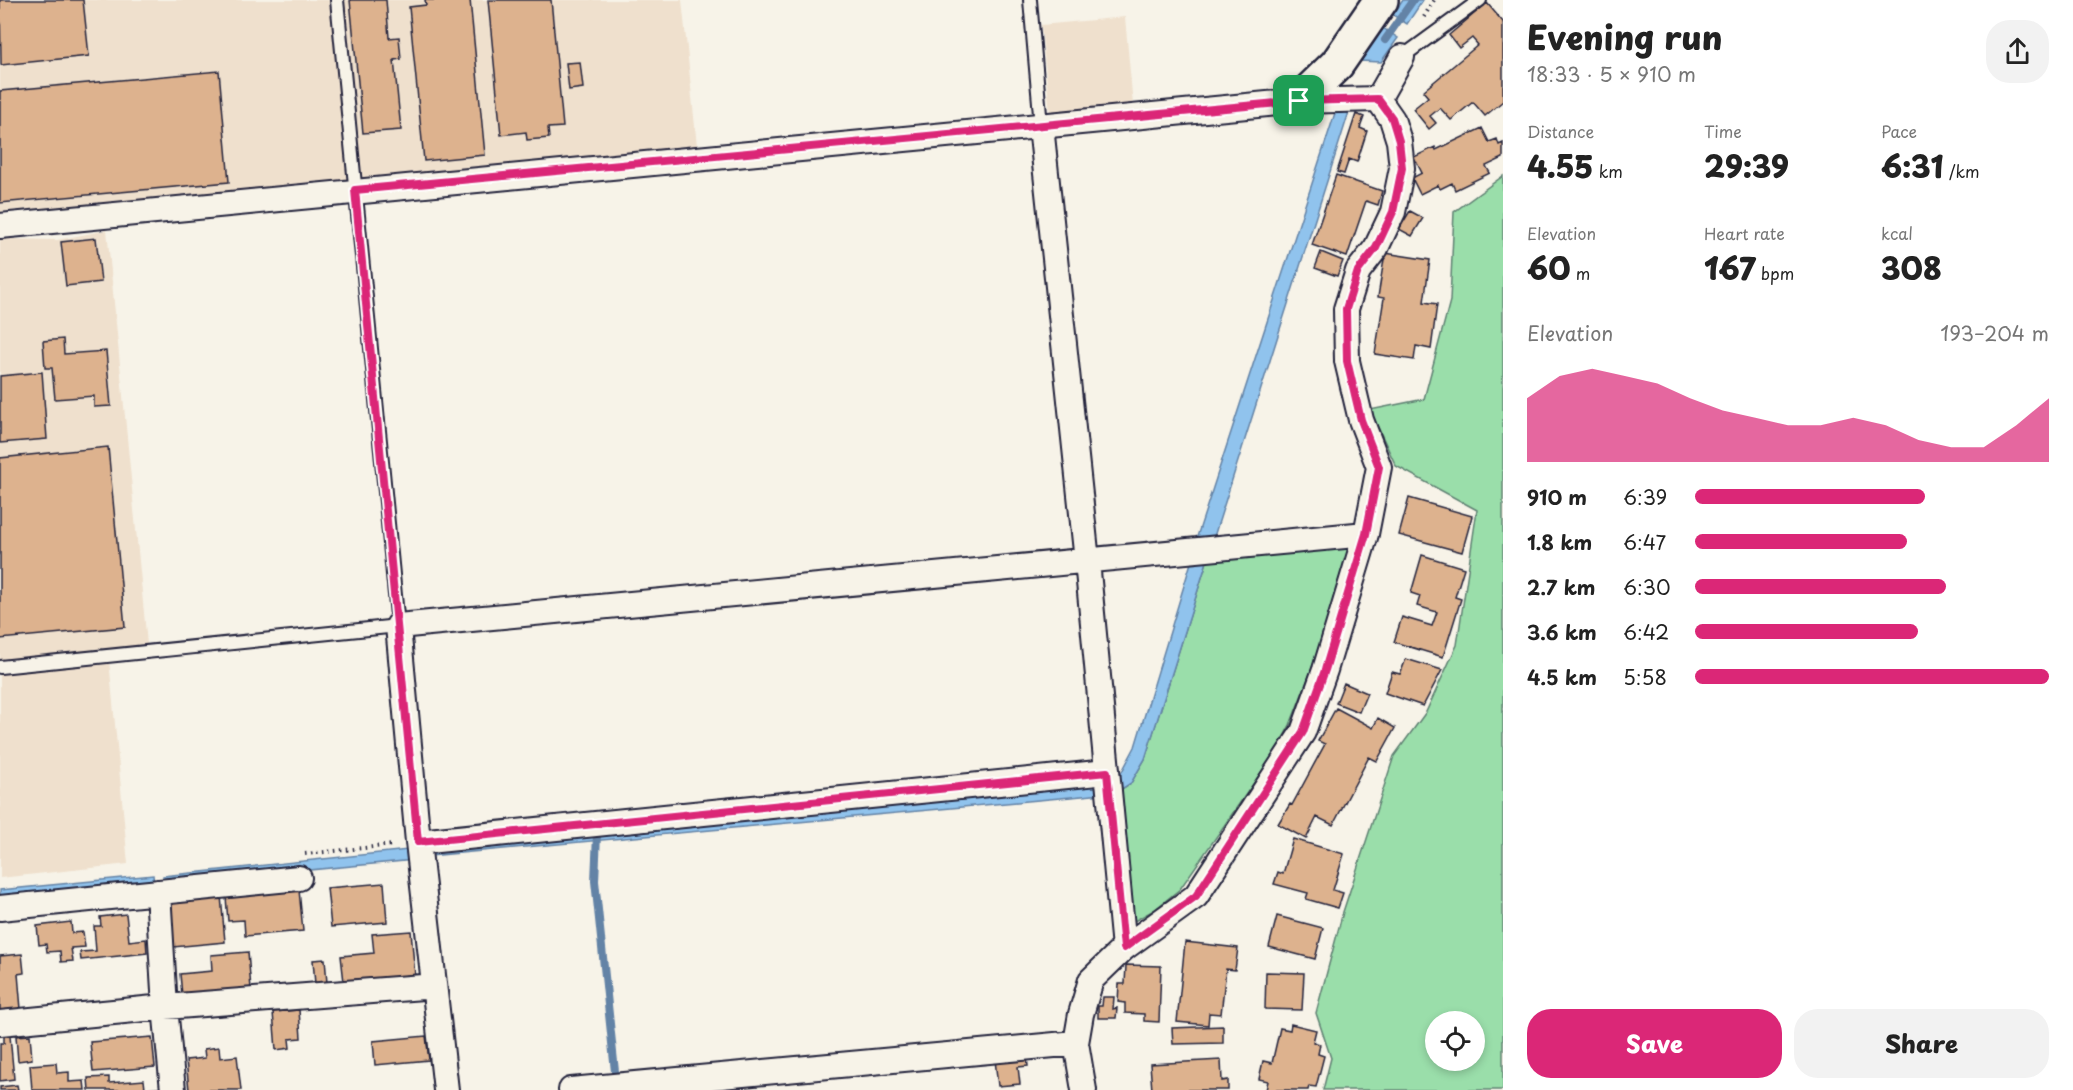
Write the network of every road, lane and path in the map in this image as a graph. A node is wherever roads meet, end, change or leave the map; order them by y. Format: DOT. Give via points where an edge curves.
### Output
graph roads {
  1 [pos="337,0"];
  2 [pos="1030,0"];
  3 [pos="1381,0"];
  4 [pos="1480,0"];
  5 [pos="1402,57"];
  6 [pos="1378,99"];
  7 [pos="1299,101"];
  8 [pos="1041,126"];
  9 [pos="355,190"];
  10 [pos="0,226"];
  11 [pos="1366,534"];
  12 [pos="1087,561"];
  13 [pos="398,626"];
  14 [pos="0,667"];
  15 [pos="1107,772"];
  16 [pos="418,842"];
  17 [pos="299,878"];
  18 [pos="158,892"];
  19 [pos="0,908"];
  20 [pos="1124,948"];
  21 [pos="423,987"];
  22 [pos="165,1007"];
  23 [pos="0,1023"];
  24 [pos="1076,1043"];
  25 [pos="173,1090"];
  26 [pos="446,1090"];
  27 [pos="571,1090"];
  28 [pos="1084,1090"];
  1 -- 9 [label="lane"];
  2 -- 8 [label="lane"];
  3 -- 7 [label="street" via="1337,64"];
  4 -- 5 [label="lane"];
  5 -- 6 [label="street"];
  6 -- 7 [label="street"];
  6 -- 11 [label="street" via="1392,118 1402,168 1393,212 1376,248 1358,271 1346,309 1347,361 1361,420 1379,467"];
  7 -- 8 [label="street"];
  8 -- 9 [label="street"];
  8 -- 12 [label="street"];
  9 -- 10 [label="street"];
  9 -- 13 [label="lane"];
  11 -- 12 [label="street"];
  11 -- 20 [label="street" via="1303,732 1196,896"];
  12 -- 13 [label="street"];
  12 -- 15 [label="street"];
  13 -- 14 [label="lane"];
  13 -- 16 [label="street"];
  15 -- 16 [label="street"];
  15 -- 20 [label="street"];
  16 -- 26 [label="street"];
  17 -- 18 [label="street"];
  18 -- 19 [label="street"];
  18 -- 22 [label="street"];
  20 -- 24 [label="street" via="1091,980"];
  21 -- 22 [label="street"];
  22 -- 23 [label="street"];
  22 -- 25 [label="street"];
  24 -- 27 [label="street"];
  24 -- 28 [label="street"];
}
